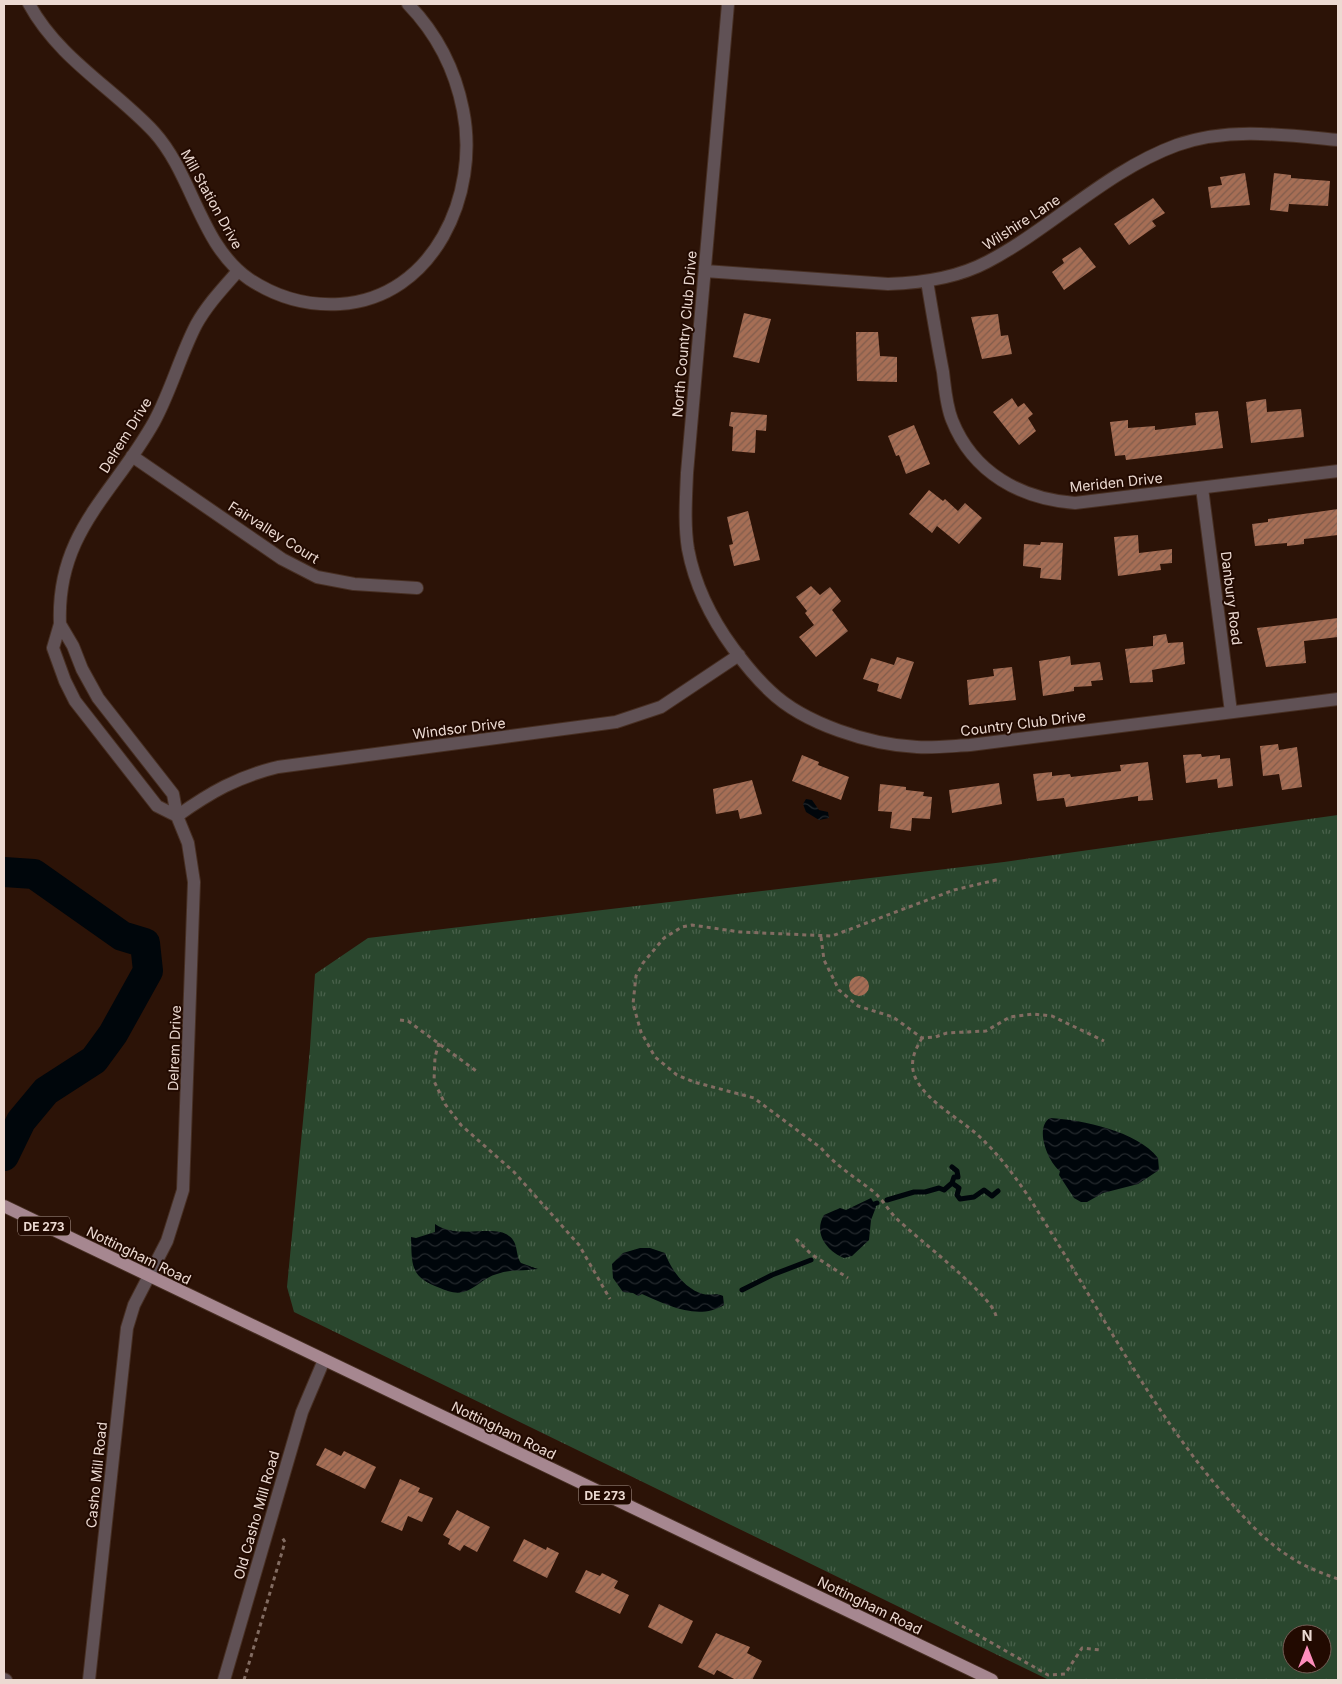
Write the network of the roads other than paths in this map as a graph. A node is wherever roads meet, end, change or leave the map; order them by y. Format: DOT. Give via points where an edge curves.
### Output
graph roads {
  1 [pos="29,4"];
  2 [pos="408,4"];
  3 [pos="728,4"];
  4 [pos="1338,140"];
  5 [pos="238,271"];
  6 [pos="705,271"];
  7 [pos="927,281"];
  8 [pos="132,456"];
  9 [pos="1338,471"];
  10 [pos="1202,488"];
  11 [pos="417,588"];
  12 [pos="60,624"];
  13 [pos="739,656"];
  14 [pos="1338,699"];
  15 [pos="1231,712"];
  16 [pos="177,816"];
  17 [pos="5,1207"];
  18 [pos="150,1277"];
  19 [pos="324,1360"];
  20 [pos="89,1680"];
  21 [pos="224,1680"];
  22 [pos="992,1680"];
  1 -- 5 [label="street, Mill Station Drive" via="44,30 60,47 154,132 212,236"];
  2 -- 5 [label="street, Mill Station Drive" via="442,49 458,89 464,120 466,158 463,183 437,249 395,288 369,300 349,304 306,303 286,298"];
  3 -- 6 [label="street, North Country Club Drive"];
  4 -- 7 [label="street, Wilshire Lane" via="1258,133 1229,134 1177,145 1124,171 986,263"];
  5 -- 8 [label="street, Delrem Drive" via="197,323 164,400"];
  6 -- 7 [label="street, Wilshire Lane" via="860,283"];
  6 -- 13 [label="street, North Country Club Drive" via="687,473 686,526 702,595 714,620"];
  7 -- 10 [label="street, Meriden Drive" via="952,420 968,448 996,478 1033,497 1075,503"];
  8 -- 11 [label="street, Fairvalley Court" via="282,559 317,577 354,584"];
  8 -- 12 [label="street, Delrem Drive" via="87,518 75,542 61,586"];
  9 -- 10 [label="street, Meriden Drive"];
  10 -- 15 [label="street, Danbury Road"];
  12 -- 16 [label="street, Delrem Drive" via="98,698 173,794"];
  12 -- 16 [label="street, Delrem Drive" via="53,648 75,701 157,806"];
  13 -- 15 [label="street, Country Club Drive" via="771,692 802,714 842,732 892,745 970,745"];
  13 -- 16 [label="street, Windsor Drive" via="660,707 616,722 278,767 222,786"];
  14 -- 15 [label="street, Country Club Drive"];
  16 -- 18 [label="street, Delrem Drive" via="188,843 194,882 185,1172 174,1223"];
  17 -- 18 [label="main road, Nottingham Road / DE 273"];
  18 -- 19 [label="main road, Nottingham Road / DE 273"];
  18 -- 20 [label="street, Casho Mill Road" via="134,1305 125,1340"];
  19 -- 21 [label="street, Old Casho Mill Road" via="302,1412"];
  19 -- 22 [label="main road, Nottingham Road / DE 273"];
}
